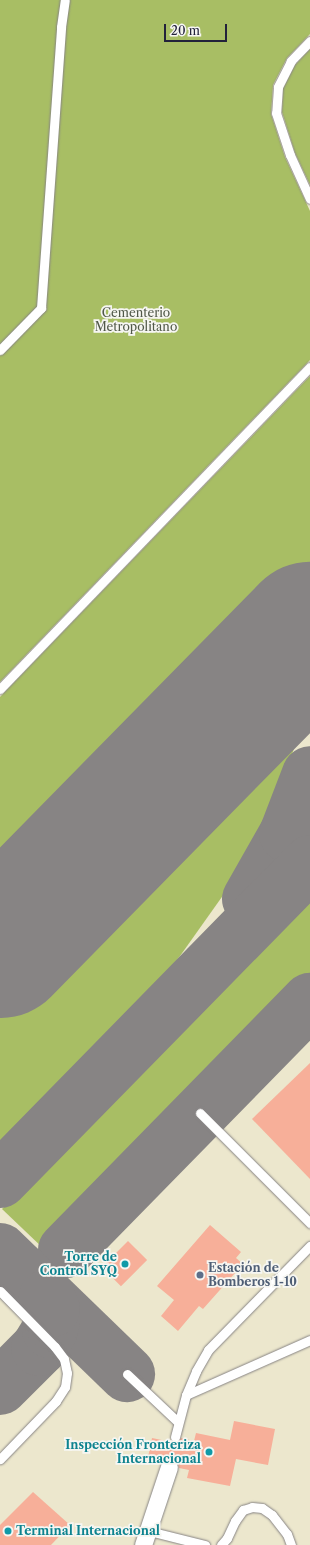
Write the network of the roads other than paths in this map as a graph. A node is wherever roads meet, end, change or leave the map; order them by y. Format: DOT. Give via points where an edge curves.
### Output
graph roads {
  1 [pos="65,0"];
  2 [pos="310,41"];
  3 [pos="310,199"];
  4 [pos="0,350"];
  5 [pos="310,367"];
  6 [pos="0,689"];
  7 [pos="200,1113"];
  8 [pos="310,1223"];
  9 [pos="310,1246"];
  10 [pos="0,1291"];
  11 [pos="310,1340"];
  12 [pos="127,1374"];
  13 [pos="186,1395"];
  14 [pos="178,1422"];
  15 [pos="175,1437"];
  16 [pos="0,1459"];
  17 [pos="169,1467"];
  18 [pos="146,1538"];
  19 [pos="205,1545"];
  20 [pos="222,1545"];
  21 [pos="291,1545"];
  1 -- 4 [label="lane" via="41,308"];
  2 -- 3 [label="lane" via="291,62 278,87 276,113 290,156"];
  5 -- 6 [label="lane"];
  7 -- 8 [label="lane"];
  9 -- 13 [label="lane" via="208,1350"];
  10 -- 16 [label="lane" via="56,1347 64,1359 68,1373 65,1387 56,1401"];
  11 -- 13 [label="lane"];
  12 -- 14 [label="lane"];
  13 -- 14 [label="lane"];
  14 -- 15 [label="lane"];
  17 -- 18 [label="street"];
  18 -- 19 [label="lane"];
  20 -- 21 [label="lane" via="235,1521 244,1510 252,1507 262,1508 272,1515 287,1534"];
}
